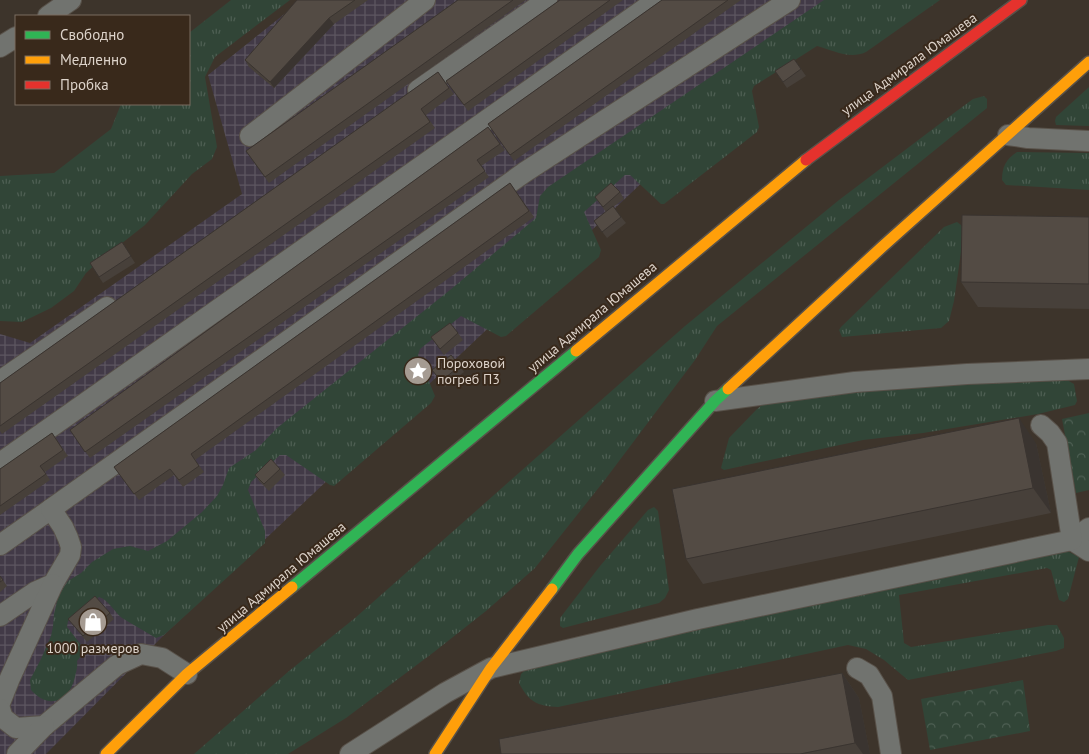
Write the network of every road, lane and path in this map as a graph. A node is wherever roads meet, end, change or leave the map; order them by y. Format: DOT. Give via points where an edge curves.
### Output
graph roads {
  1 [pos="71,0"];
  2 [pos="425,0"];
  3 [pos="547,0"];
  4 [pos="657,0"];
  5 [pos="790,0"];
  6 [pos="1021,0"];
  7 [pos="49,15"];
  8 [pos="15,38"];
  9 [pos="0,47"];
  10 [pos="1089,62"];
  11 [pos="403,101"];
  12 [pos="1008,135"];
  13 [pos="250,136"];
  14 [pos="1089,141"];
  15 [pos="125,294"];
  16 [pos="1089,369"];
  17 [pos="0,381"];
  18 [pos="715,401"];
  19 [pos="1041,425"];
  20 [pos="0,463"];
  21 [pos="51,509"];
  22 [pos="1089,528"];
  23 [pos="1072,540"];
  24 [pos="0,545"];
  25 [pos="1089,551"];
  26 [pos="53,584"];
  27 [pos="0,616"];
  28 [pos="491,668"];
  29 [pos="857,668"];
  30 [pos="188,674"];
  31 [pos="0,703"];
  32 [pos="0,709"];
  33 [pos="44,726"];
  34 [pos="17,754"];
  35 [pos="106,754"];
  36 [pos="350,754"];
  37 [pos="435,754"];
  38 [pos="891,754"];
  1 -- 7 [label="lane"];
  2 -- 13 [label="lane"];
  3 -- 11 [label="lane"];
  4 -- 20 [label="lane"];
  5 -- 21 [label="lane" via="525,172"];
  6 -- 30 [label="main road, улица Адмирала Юмашева" via="805,160"];
  8 -- 9 [label="lane"];
  10 -- 12 [label="main road"];
  12 -- 14 [label="lane"];
  12 -- 18 [label="main road"];
  15 -- 17 [label="lane"];
  16 -- 18 [label="lane" via="874,380"];
  18 -- 28 [label="main road" via="578,554"];
  19 -- 23 [label="lane" via="1057,443"];
  21 -- 24 [label="lane"];
  21 -- 26 [label="lane" via="64,527 71,547 70,555"];
  22 -- 23 [label="lane"];
  23 -- 25 [label="lane"];
  23 -- 28 [label="lane" via="715,615"];
  26 -- 27 [label="lane"];
  26 -- 31 [label="lane"];
  28 -- 36 [label="lane" via="444,693"];
  28 -- 37 [label="main road"];
  29 -- 38 [label="lane" via="869,675 882,696"];
  30 -- 33 [label="lane" via="162,658 141,654 117,665"];
  30 -- 35 [label="main road, улица Адмирала Юмашева"];
  32 -- 33 [label="lane" via="3,718 16,728"];
  33 -- 34 [label="lane"];
}
